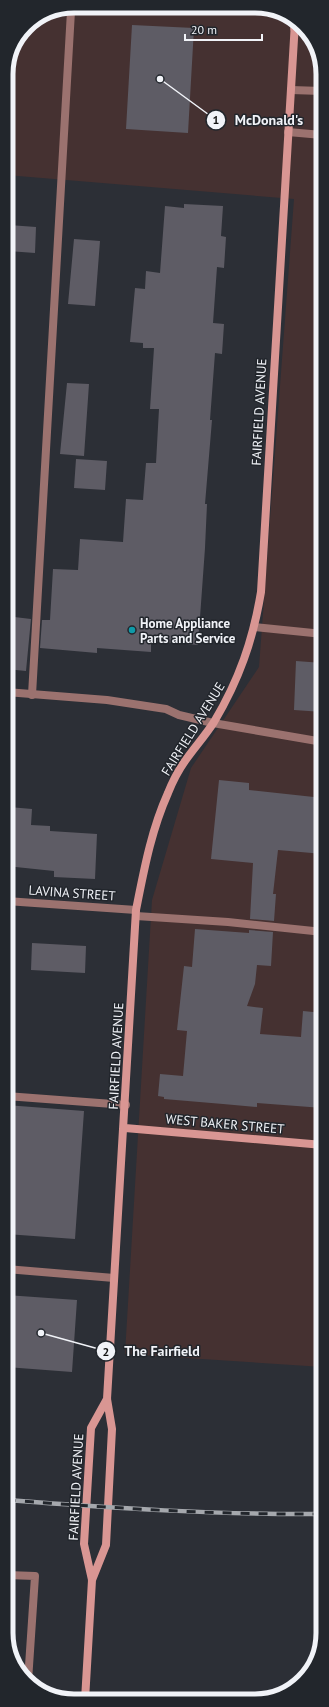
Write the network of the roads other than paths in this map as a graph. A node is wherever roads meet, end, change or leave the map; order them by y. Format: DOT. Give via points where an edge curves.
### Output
graph roads {
  1 [pos="72,13"];
  2 [pos="294,28"];
  3 [pos="291,90"];
  4 [pos="316,91"];
  5 [pos="288,132"];
  6 [pos="316,134"];
  7 [pos="254,627"];
  8 [pos="316,633"];
  9 [pos="13,693"];
  10 [pos="32,695"];
  11 [pos="213,723"];
  12 [pos="316,741"];
  13 [pos="13,902"];
  14 [pos="136,913"];
  15 [pos="316,931"];
  16 [pos="13,1097"];
  17 [pos="126,1105"];
  18 [pos="125,1128"];
  19 [pos="316,1144"];
  20 [pos="13,1270"];
  21 [pos="114,1278"];
  22 [pos="107,1399"];
  23 [pos="13,1575"];
  24 [pos="92,1580"];
  25 [pos="29,1673"];
  26 [pos="86,1694"];
  1 -- 10 [label="street"];
  2 -- 3 [label="main road, FAIRFIELD AVENUE"];
  3 -- 4 [label="street"];
  3 -- 5 [label="main road, FAIRFIELD AVENUE"];
  5 -- 6 [label="street"];
  5 -- 7 [label="main road, FAIRFIELD AVENUE" via="261,592"];
  7 -- 8 [label="street"];
  7 -- 11 [label="main road, FAIRFIELD AVENUE" via="239,676"];
  9 -- 10 [label="street"];
  10 -- 11 [label="street" via="107,700 166,709 179,715"];
  11 -- 12 [label="street"];
  11 -- 14 [label="main road, FAIRFIELD AVENUE" via="184,762 167,794 149,843"];
  13 -- 14 [label="street, LAVINA STREET"];
  14 -- 15 [label="street, LAVINA STREET"];
  14 -- 17 [label="main road, FAIRFIELD AVENUE"];
  16 -- 17 [label="street"];
  17 -- 18 [label="main road, FAIRFIELD AVENUE"];
  18 -- 19 [label="main road, WEST BAKER STREET"];
  18 -- 21 [label="main road, FAIRFIELD AVENUE"];
  20 -- 21 [label="street"];
  21 -- 22 [label="main road, FAIRFIELD AVENUE"];
  22 -- 24 [label="main road, FAIRFIELD AVENUE" via="112,1429 106,1545"];
  22 -- 24 [label="main road, FAIRFIELD AVENUE" via="91,1428 84,1544"];
  23 -- 25 [label="street" via="35,1576"];
  24 -- 26 [label="main road, FAIRFIELD AVENUE"];
}
